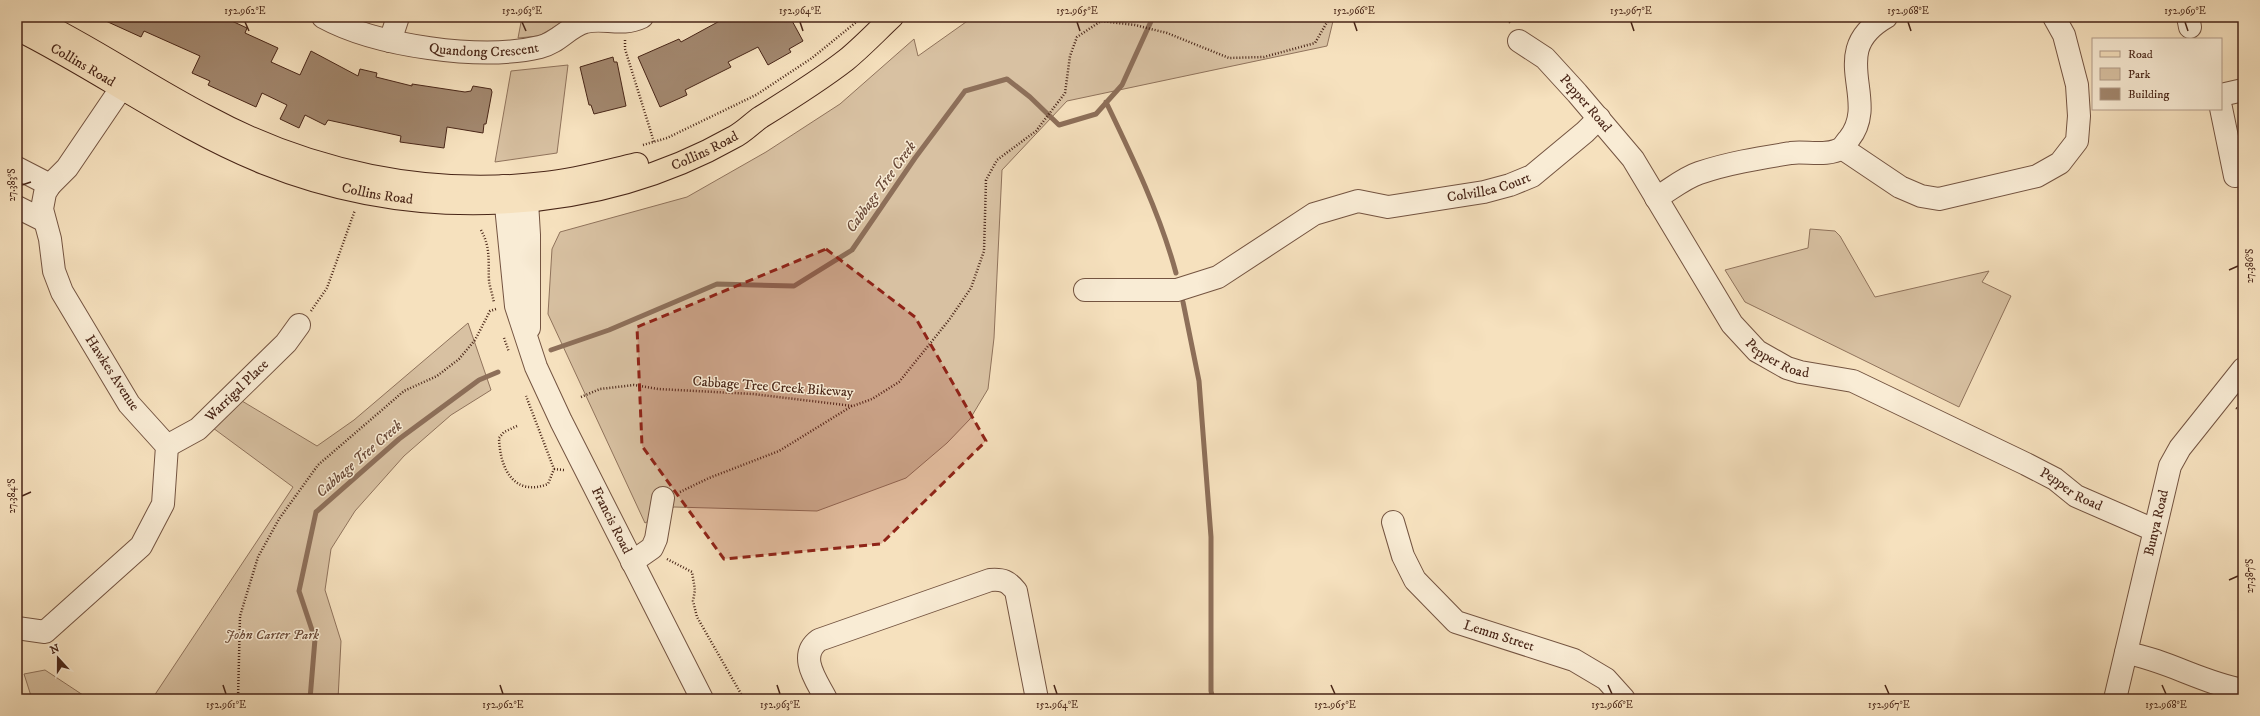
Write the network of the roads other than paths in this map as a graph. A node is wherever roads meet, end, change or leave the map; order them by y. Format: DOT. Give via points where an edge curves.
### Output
graph roads {
  1 [pos="30,17"];
  2 [pos="323,17"];
  3 [pos="398,17"];
  4 [pos="892,17"];
  5 [pos="1886,17"];
  6 [pos="2054,17"];
  7 [pos="633,19"];
  8 [pos="17,29"];
  9 [pos="390,41"];
  10 [pos="1519,41"];
  11 [pos="122,87"];
  12 [pos="2243,90"];
  13 [pos="2222,95"];
  14 [pos="2221,110"];
  15 [pos="1599,118"];
  16 [pos="1842,148"];
  17 [pos="17,168"];
  18 [pos="2235,176"];
  19 [pos="50,185"];
  20 [pos="516,194"];
  21 [pos="1656,198"];
  22 [pos="17,207"];
  23 [pos="43,220"];
  24 [pos="1085,290"];
  25 [pos="299,325"];
  26 [pos="2243,369"];
  27 [pos="167,446"];
  28 [pos="663,498"];
  29 [pos="1393,522"];
  30 [pos="2154,530"];
  31 [pos="632,562"];
  32 [pos="17,628"];
  33 [pos="2126,653"];
  34 [pos="2243,690"];
  35 [pos="702,699"];
  36 [pos="826,699"];
  37 [pos="1037,699"];
  38 [pos="1624,699"];
  39 [pos="2115,699"];
  1 -- 20 [label="main road, Collins Road" via="206,117 297,156 333,168 391,180"];
  2 -- 9 [label="street, Quandong Crescent" via="356,32"];
  3 -- 9 [label="street"];
  4 -- 20 [label="main road, Collins Road" via="846,59 758,119 637,164"];
  5 -- 16 [label="street" via="1869,29 1859,44 1854,60 1860,112 1856,131"];
  6 -- 16 [label="street" via="2064,35 2077,85 2079,116 2077,141 2060,163 2037,176 1939,199 1921,196 1900,187"];
  7 -- 9 [label="street, Quandong Crescent" via="587,21 576,25 550,44 520,49 460,51"];
  8 -- 11 [label="main road, Collins Road"];
  10 -- 15 [label="street, Pepper Road" via="1545,58"];
  11 -- 19 [label="street, Hawkes Avenue" via="67,168"];
  11 -- 20 [label="main road, Collins Road" via="184,125 264,163 297,175 402,198 446,202"];
  12 -- 13 [label="street"];
  14 -- 18 [label="street"];
  15 -- 21 [label="street, Pepper Road" via="1633,159"];
  15 -- 24 [label="street, Colvillea Court" via="1532,176 1510,185 1484,192 1388,207 1358,201 1314,214 1218,277 1177,290"];
  16 -- 21 [label="street" via="1829,152 1801,151 1756,159 1697,174"];
  17 -- 19 [label="street"];
  19 -- 23 [label="street, Hawkes Avenue" via="43,201"];
  20 -- 31 [label="street, Francis Road" via="530,304 528,340 544,387"];
  21 -- 30 [label="street, Pepper Road" via="1732,324 1757,351 1786,368 1853,381 2026,464 2054,479 2076,496"];
  22 -- 23 [label="street"];
  23 -- 27 [label="street, Hawkes Avenue" via="50,239 54,271 62,292 129,404"];
  25 -- 27 [label="street, Warrigal Place" via="286,343 198,429"];
  26 -- 30 [label="street, Bunya Road" via="2180,448 2170,466"];
  27 -- 32 [label="street" via="163,504 141,546 45,632"];
  28 -- 31 [label="street" via="652,548"];
  29 -- 38 [label="street, Lemm Street" via="1403,556 1415,580 1456,622 1574,660 1606,679"];
  30 -- 33 [label="street, Bunya Road"];
  31 -- 35 [label="street, Francis Road"];
  33 -- 34 [label="street" via="2169,664 2206,681"];
  33 -- 39 [label="street, Bunya Road"];
  36 -- 37 [label="street" via="809,663 809,651 819,640 990,580 1000,579 1016,591"];
}
